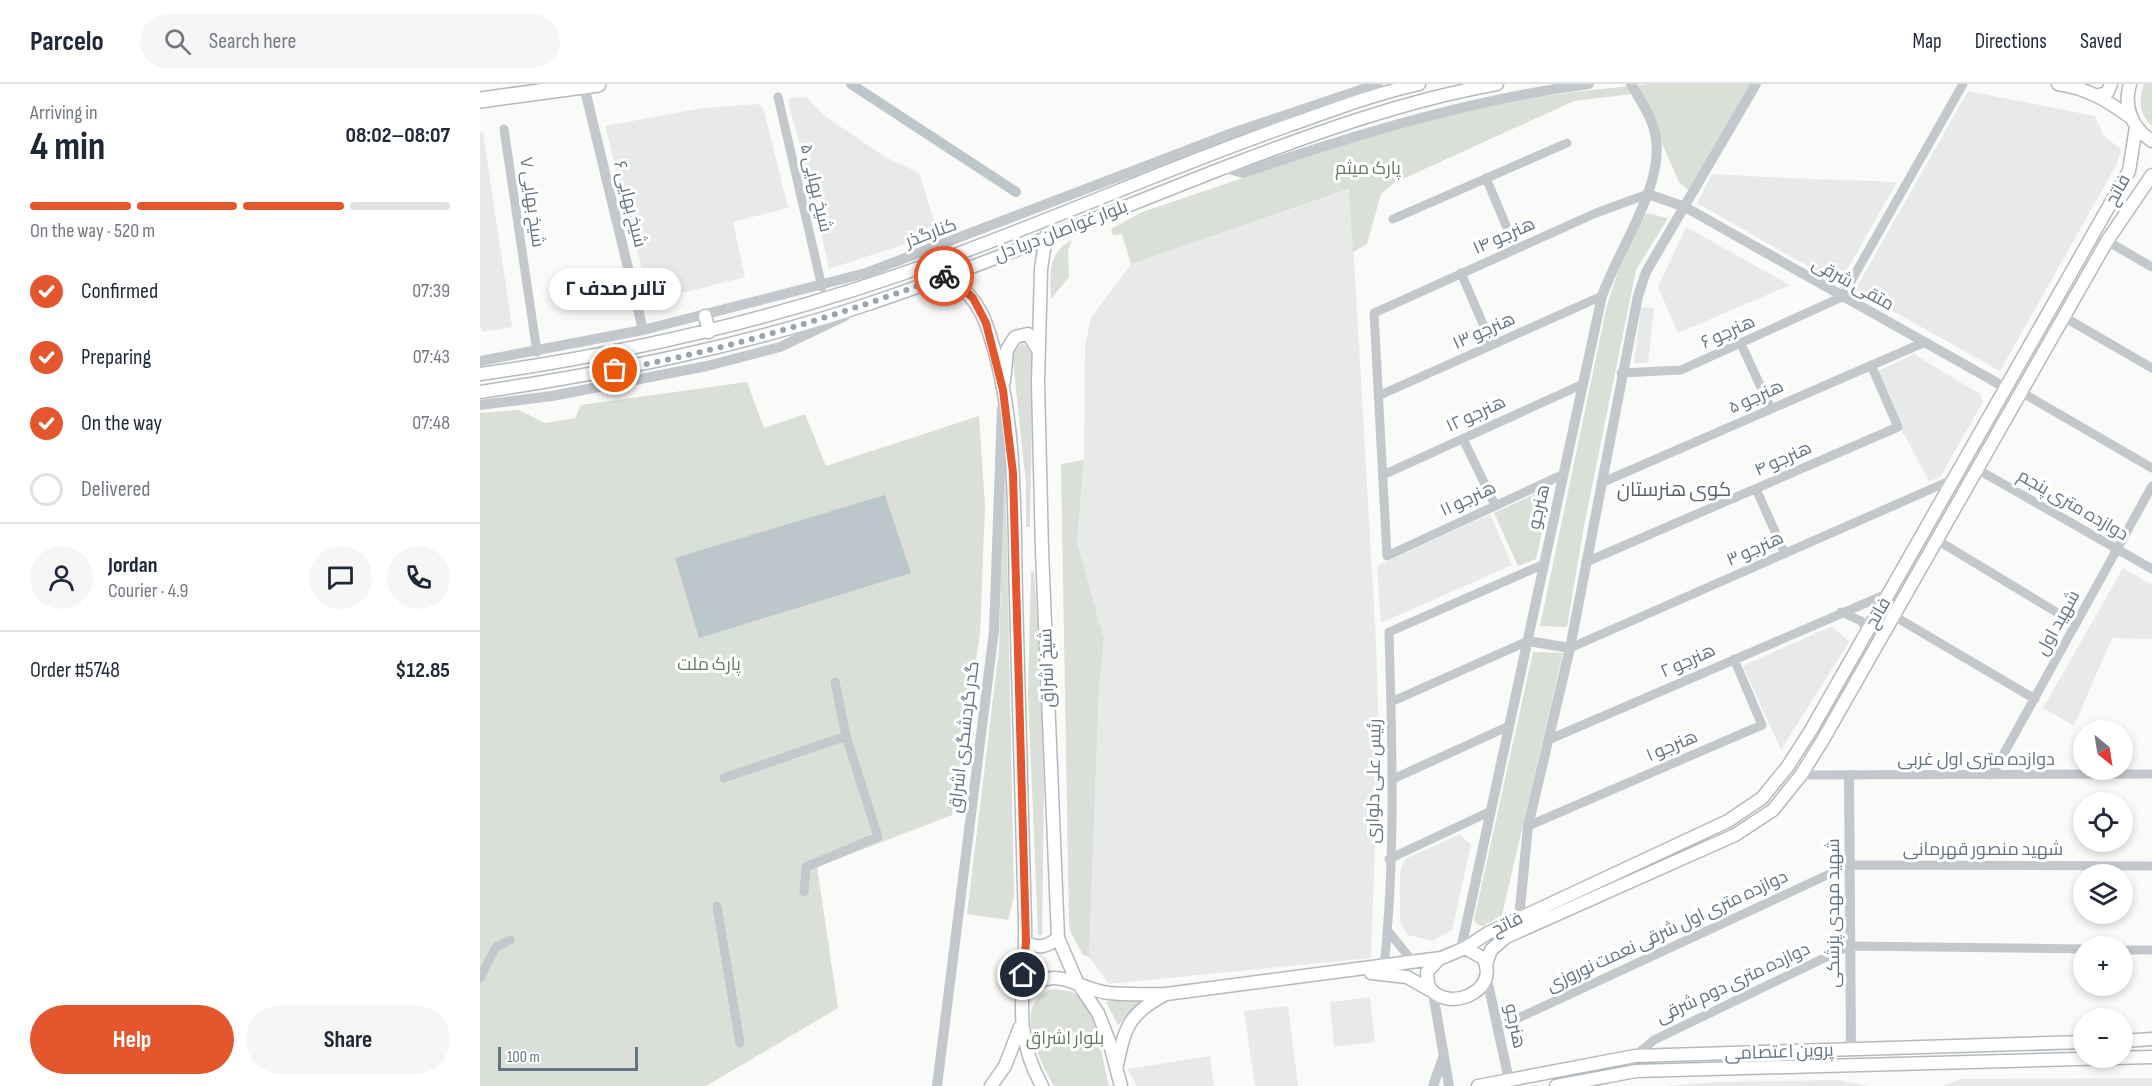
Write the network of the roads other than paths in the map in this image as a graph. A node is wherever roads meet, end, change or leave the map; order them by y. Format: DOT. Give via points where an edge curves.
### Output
graph roads {
  1 [pos="1378,84"];
  2 [pos="1419,84"];
  3 [pos="1497,84"];
  4 [pos="1589,84"];
  5 [pos="1630,84"];
  6 [pos="1756,84"];
  7 [pos="1963,84"];
  8 [pos="2058,84"];
  9 [pos="2111,84"];
  10 [pos="2130,84"];
  11 [pos="591,85"];
  12 [pos="2099,95"];
  13 [pos="778,97"];
  14 [pos="480,100"];
  15 [pos="2133,122"];
  16 [pos="504,129"];
  17 [pos="1237,138"];
  18 [pos="2152,141"];
  19 [pos="1567,143"];
  20 [pos="1225,168"];
  21 [pos="1486,178"];
  22 [pos="2151,179"];
  23 [pos="1648,194"];
  24 [pos="1685,207"];
  25 [pos="1393,219"];
  26 [pos="1046,236"];
  27 [pos="2107,241"];
  28 [pos="1516,249"];
  29 [pos="2152,267"];
  30 [pos="1461,273"];
  31 [pos="948,274"];
  32 [pos="822,287"];
  33 [pos="1602,296"];
  34 [pos="1842,297"];
  35 [pos="871,303"];
  36 [pos="705,316"];
  37 [pos="2064,317"];
  38 [pos="643,330"];
  39 [pos="709,332"];
  40 [pos="1925,342"];
  41 [pos="1741,344"];
  42 [pos="1492,345"];
  43 [pos="537,352"];
  44 [pos="1039,354"];
  45 [pos="480,362"];
  46 [pos="1871,365"];
  47 [pos="2152,368"];
  48 [pos="1621,373"];
  49 [pos="480,374"];
  50 [pos="549,382"];
  51 [pos="1583,384"];
  52 [pos="2006,388"];
  53 [pos="1003,390"];
  54 [pos="480,392"];
  55 [pos="2021,392"];
  56 [pos="552,396"];
  57 [pos="1378,396"];
  58 [pos="480,405"];
  59 [pos="1771,409"];
  60 [pos="1463,439"];
  61 [pos="2152,468"];
  62 [pos="1977,469"];
  63 [pos="1564,474"];
  64 [pos="1383,475"];
  65 [pos="1954,479"];
  66 [pos="1601,483"];
  67 [pos="2152,486"];
  68 [pos="1756,489"];
  69 [pos="1495,505"];
  70 [pos="1937,540"];
  71 [pos="2118,550"];
  72 [pos="1785,554"];
  73 [pos="1586,562"];
  74 [pos="1542,565"];
  75 [pos="2152,569"];
  76 [pos="1889,593"];
  77 [pos="1841,612"];
  78 [pos="1893,616"];
  79 [pos="2076,624"];
  80 [pos="1868,630"];
  81 [pos="1528,641"];
  82 [pos="1570,648"];
  83 [pos="1734,659"];
  84 [pos="835,682"];
  85 [pos="2035,699"];
  86 [pos="1390,702"];
  87 [pos="1509,726"];
  88 [pos="846,736"];
  89 [pos="1548,740"];
  90 [pos="2152,774"];
  91 [pos="1801,775"];
  92 [pos="1849,775"];
  93 [pos="1992,775"];
  94 [pos="724,778"];
  95 [pos="1393,779"];
  96 [pos="1762,798"];
  97 [pos="1773,810"];
  98 [pos="1489,812"];
  99 [pos="1528,826"];
  100 [pos="1389,859"];
  101 [pos="1849,866"];
  102 [pos="2152,866"];
  103 [pos="804,892"];
  104 [pos="717,906"];
  105 [pos="1522,924"];
  106 [pos="1388,931"];
  107 [pos="1058,938"];
  108 [pos="510,940"];
  109 [pos="1026,942"];
  110 [pos="1849,946"];
  111 [pos="1462,949"];
  112 [pos="2073,950"];
  113 [pos="2133,950"];
  114 [pos="2152,950"];
  115 [pos="1441,958"];
  116 [pos="1418,961"];
  117 [pos="1486,964"];
  118 [pos="1384,966"];
  119 [pos="1349,971"];
  120 [pos="480,978"];
  121 [pos="1487,979"];
  122 [pos="1077,982"];
  123 [pos="1432,991"];
  124 [pos="1022,992"];
  125 [pos="1166,994"];
  126 [pos="1020,1026"];
  127 [pos="1499,1027"];
  128 [pos="2152,1040"];
  129 [pos="2133,1041"];
  130 [pos="2073,1042"];
  131 [pos="740,1044"];
  132 [pos="1851,1050"];
  133 [pos="1444,1054"];
  134 [pos="1635,1056"];
  135 [pos="2152,1057"];
  136 [pos="1116,1068"];
  137 [pos="1510,1083"];
  138 [pos="938,1086"];
  139 [pos="991,1086"];
  140 [pos="1042,1086"];
  141 [pos="1121,1086"];
  142 [pos="1433,1086"];
  143 [pos="1449,1086"];
  144 [pos="1478,1086"];
  145 [pos="1556,1086"];
  1 -- 17 [label="street, کنارگذر"];
  2 -- 17 [label="main road, بلوار غواصان دریا دل"];
  3 -- 20 [label="main road, بلوار غواصان دریا دل" via="1324,130"];
  4 -- 20 [label="street" via="1522,93 1408,120 1243,173"];
  5 -- 23 [label="street, هنرجو" via="1656,136 1658,166"];
  6 -- 24 [label="street"];
  7 -- 34 [label="street"];
  8 -- 12 [label="main road"];
  9 -- 12 [label="main road" via="2107,93"];
  10 -- 15 [label="main road, فاتح" via="2127,105"];
  11 -- 14 [label="highway"];
  11 -- 38 [label="street, شیخ بهایی ۶"];
  12 -- 15 [label="main road"];
  13 -- 32 [label="street, شیخ بهایی ۵"];
  15 -- 18 [label="main road"];
  15 -- 52 [label="main road, فاتح" via="2129,171"];
  16 -- 43 [label="street, شیخ بهایی ۷"];
  17 -- 32 [label="street, کنارگذر"];
  17 -- 39 [label="main road, بلوار غواصان دریا دل" via="887,280"];
  19 -- 21 [label="street"];
  20 -- 26 [label="main road, بلوار غواصان دریا دل"];
  21 -- 25 [label="street"];
  21 -- 28 [label="street"];
  22 -- 27 [label="main road, فاتح"];
  23 -- 24 [label="street, متقی شرقی"];
  23 -- 28 [label="street, هنرجو ۱۴"];
  23 -- 33 [label="street, هنرجو"];
  24 -- 34 [label="street, متقی شرقی"];
  24 -- 48 [label="street" via="1646,272"];
  26 -- 31 [label="main road, بلوار غواصان دریا دل"];
  26 -- 44 [label="main road, شیخ اشراق" via="1041,269"];
  27 -- 29 [label="street"];
  27 -- 37 [label="main road, فاتح"];
  28 -- 30 [label="street, هنرجو ۱۴"];
  30 -- 42 [label="street"];
  30 -- 57 [label="street, هنرجو ۱۴" via="1374,313"];
  31 -- 35 [label="main road, بلوار غواصان دریا دل"];
  31 -- 53 [label="main road, شیخ اشراق" via="973,298 986,323"];
  32 -- 36 [label="street, کنارگذر"];
  33 -- 42 [label="street, هنرجو ۱۳"];
  33 -- 51 [label="street, هنرجو"];
  34 -- 40 [label="street, متقی شرقی"];
  34 -- 41 [label="street, هنرجو ۶"];
  35 -- 50 [label="main road, بلوار غواصان دریا دل" via="715,348"];
  35 -- 56 [label="street" via="780,346 707,366"];
  36 -- 38 [label="street, کنارگذر"];
  36 -- 39 [label="main road"];
  37 -- 47 [label="street"];
  37 -- 55 [label="main road, فاتح"];
  38 -- 43 [label="street, کنارگذر"];
  39 -- 49 [label="main road, بلوار غواصان دریا دل"];
  40 -- 46 [label="street, هنرجو ۵"];
  40 -- 52 [label="street, متقی شرقی"];
  41 -- 48 [label="street, هنرجو ۶" via="1682,370"];
  41 -- 59 [label="street"];
  42 -- 57 [label="street, هنرجو ۱۳"];
  43 -- 45 [label="street, کنارگذر"];
  44 -- 53 [label="main road" via="1028,334 1015,337 1007,350"];
  44 -- 107 [label="main road, شیخ اشراق" via="1042,550"];
  46 -- 59 [label="street, هنرجو ۵"];
  46 -- 68 [label="street, هنرجو ۴" via="1898,427"];
  48 -- 66 [label="street"];
  50 -- 54 [label="main road, بلوار غواصان دریا دل"];
  50 -- 56 [label="street"];
  51 -- 60 [label="street, هنرجو ۱۲"];
  51 -- 63 [label="street, هنرجو"];
  52 -- 65 [label="main road, فاتح"];
  53 -- 109 [label="main road, شیخ اشراق" via="1013,473"];
  53 -- 138 [label="street, گدر گردشگری اشراق" via="994,631"];
  55 -- 61 [label="street"];
  55 -- 62 [label="main road, فاتح"];
  56 -- 58 [label="street"];
  57 -- 64 [label="street"];
  59 -- 66 [label="street, هنرجو ۵"];
  60 -- 64 [label="street, هنرجو ۱۲"];
  60 -- 69 [label="street"];
  62 -- 70 [label="main road, فاتح"];
  62 -- 71 [label="street, دوازده متری پنجم"];
  63 -- 69 [label="street, هنرجو ۱۱"];
  63 -- 74 [label="street, هنرجو"];
  64 -- 69 [label="street, هنرجو ۱۱" via="1387,556"];
  65 -- 72 [label="street, هنرجو ۳"];
  65 -- 76 [label="main road, فاتح"];
  66 -- 73 [label="street"];
  67 -- 71 [label="street, شهید اول"];
  68 -- 72 [label="street"];
  68 -- 73 [label="street, هنرجو ۴"];
  70 -- 78 [label="main road, فاتح"];
  70 -- 79 [label="street"];
  71 -- 75 [label="street, دوازده متری پنجم"];
  71 -- 79 [label="street, شهید اول"];
  72 -- 82 [label="street, هنرجو ۳"];
  73 -- 82 [label="street"];
  74 -- 81 [label="street, هنرجو"];
  74 -- 86 [label="street, رئیس علی دلواری" via="1389,632"];
  76 -- 77 [label="street, هنرجو ۲"];
  76 -- 80 [label="main road, فاتح"];
  77 -- 80 [label="street" via="1861,621"];
  77 -- 83 [label="street, هنرجو ۲"];
  78 -- 85 [label="street"];
  78 -- 91 [label="main road, فاتح"];
  79 -- 85 [label="street, شهید اول"];
  80 -- 96 [label="main road, فاتح" via="1811,730"];
  81 -- 82 [label="street"];
  81 -- 86 [label="street"];
  81 -- 87 [label="street, هنرجو"];
  82 -- 89 [label="street"];
  83 -- 89 [label="street, هنرجو ۲"];
  83 -- 99 [label="street, هنرجو ۱" via="1762,725"];
  84 -- 88 [label="street"];
  85 -- 93 [label="street, شهید اول"];
  86 -- 95 [label="street, رئیس علی دلواری"];
  87 -- 95 [label="street"];
  87 -- 98 [label="street, هنرجو"];
  88 -- 94 [label="street"];
  88 -- 103 [label="street" via="878,837 806,867"];
  89 -- 99 [label="street"];
  90 -- 93 [label="street, دوازده متری اول غربی"];
  91 -- 92 [label="street, دوازده متری اول غربی"];
  91 -- 97 [label="main road, فاتح"];
  92 -- 93 [label="street, دوازده متری اول غربی"];
  92 -- 101 [label="street, شهید مهدی پزشکی"];
  95 -- 100 [label="street, رئیس علی دلواری"];
  96 -- 97 [label="main road"];
  96 -- 105 [label="main road, فاتح" via="1728,821"];
  97 -- 105 [label="main road, فاتح" via="1735,835"];
  98 -- 100 [label="street"];
  98 -- 111 [label="street, هنرجو"];
  99 -- 105 [label="street"];
  100 -- 106 [label="street, رئیس علی دلواری"];
  101 -- 102 [label="street, شهید منصور قهرمانی"];
  101 -- 110 [label="street, شهید مهدی پزشکی"];
  101 -- 127 [label="street, دوازده متری اول شرقی نعمت نوروزی"];
  104 -- 131 [label="street"];
  105 -- 111 [label="main road, فاتح" via="1488,933"];
  105 -- 117 [label="main road, فاتح" via="1491,950"];
  106 -- 116 [label="street" via="1408,957"];
  106 -- 118 [label="street, رئیس علی دلواری"];
  107 -- 109 [label="main road" via="1046,946"];
  107 -- 122 [label="main road, شیخ اشراق"];
  108 -- 120 [label="street" via="496,947"];
  109 -- 124 [label="main road, شیخ اشراق"];
  110 -- 112 [label="street"];
  110 -- 132 [label="street, شهید مهدی پزشکی"];
  110 -- 134 [label="street, دوازده متری دوم شرقی" via="1654,1040"];
  111 -- 115 [label="main road"];
  111 -- 117 [label="main road" via="1478,953"];
  113 -- 114 [label="street"];
  115 -- 116 [label="main road"];
  115 -- 123 [label="main road" via="1427,972"];
  116 -- 118 [label="main road"];
  117 -- 121 [label="main road"];
  118 -- 119 [label="main road"];
  119 -- 123 [label="main road" via="1407,977"];
  119 -- 125 [label="main road"];
  121 -- 123 [label="main road" via="1483,987 1465,997 1450,1000"];
  121 -- 127 [label="street, هنرجو"];
  122 -- 124 [label="main road" via="1048,978"];
  122 -- 125 [label="main road" via="1107,993"];
  122 -- 136 [label="main road, شیخ اشراق" via="1098,1013"];
  123 -- 133 [label="street"];
  124 -- 126 [label="main road, شیخ اشراق"];
  125 -- 136 [label="main road" via="1135,1015 1124,1030"];
  126 -- 139 [label="main road" via="1005,1066"];
  126 -- 140 [label="main road, شیخ اشراق" via="1027,1057"];
  127 -- 137 [label="street, هنرجو"];
  128 -- 129 [label="main road"];
  130 -- 132 [label="main road, پروین اعتصامی"];
  132 -- 134 [label="main road, پروین اعتصامی"];
  133 -- 142 [label="street"];
  133 -- 143 [label="street"];
  134 -- 137 [label="main road, پروین اعتصامی"];
  135 -- 145 [label="main road, پروین اعتصامی" via="1636,1071"];
  136 -- 141 [label="main road, شیخ اشراق"];
  137 -- 144 [label="main road, پروین اعتصامی"];
}
